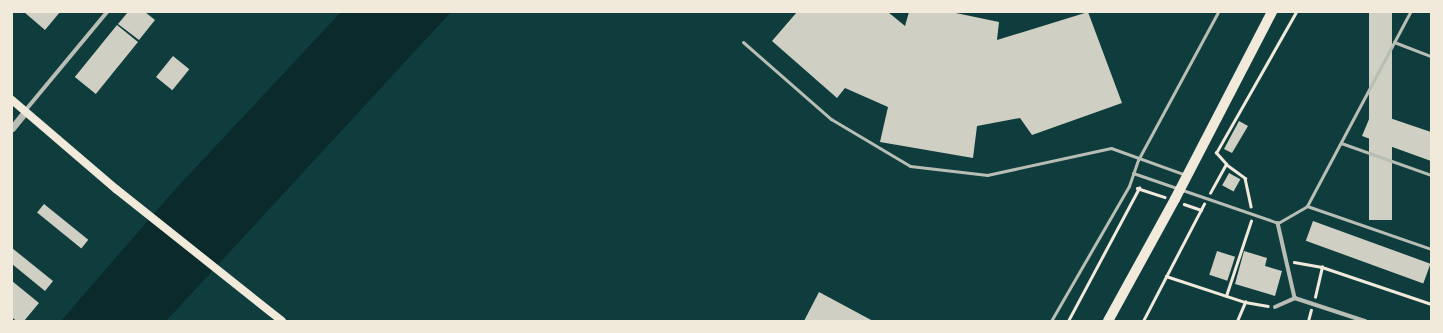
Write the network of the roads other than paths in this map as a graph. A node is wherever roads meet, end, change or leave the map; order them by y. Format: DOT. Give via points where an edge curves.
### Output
graph roads {
  1 [pos="106,12"];
  2 [pos="1218,12"];
  3 [pos="1272,12"];
  4 [pos="1410,12"];
  5 [pos="743,42"];
  6 [pos="1394,42"];
  7 [pos="1431,56"];
  8 [pos="12,100"];
  9 [pos="24,112"];
  10 [pos="12,128"];
  11 [pos="1341,142"];
  12 [pos="1138,160"];
  13 [pos="1133,173"];
  14 [pos="1188,175"];
  15 [pos="1431,175"];
  16 [pos="1180,189"];
  17 [pos="1307,206"];
  18 [pos="1278,224"];
  19 [pos="1431,249"];
  20 [pos="1295,298"];
  21 [pos="1275,307"];
  22 [pos="282,321"];
  23 [pos="1051,321"];
  24 [pos="1108,321"];
  25 [pos="1365,321"];
  1 -- 9 [label="street"];
  2 -- 12 [label="lane"];
  3 -- 14 [label="main road"];
  4 -- 6 [label="lane"];
  5 -- 12 [label="lane" via="831,118 910,166 987,175 1111,148"];
  6 -- 7 [label="lane"];
  6 -- 11 [label="lane"];
  8 -- 9 [label="main road"];
  9 -- 10 [label="street"];
  9 -- 22 [label="main road" via="116,190"];
  11 -- 15 [label="lane"];
  11 -- 17 [label="lane"];
  12 -- 13 [label="lane"];
  12 -- 14 [label="lane"];
  13 -- 16 [label="lane"];
  13 -- 23 [label="lane" via="1129,186"];
  14 -- 16 [label="main road"];
  16 -- 18 [label="lane"];
  16 -- 24 [label="main road"];
  17 -- 18 [label="lane"];
  17 -- 19 [label="lane"];
  18 -- 20 [label="street"];
  20 -- 21 [label="street"];
  20 -- 25 [label="street"];
}
